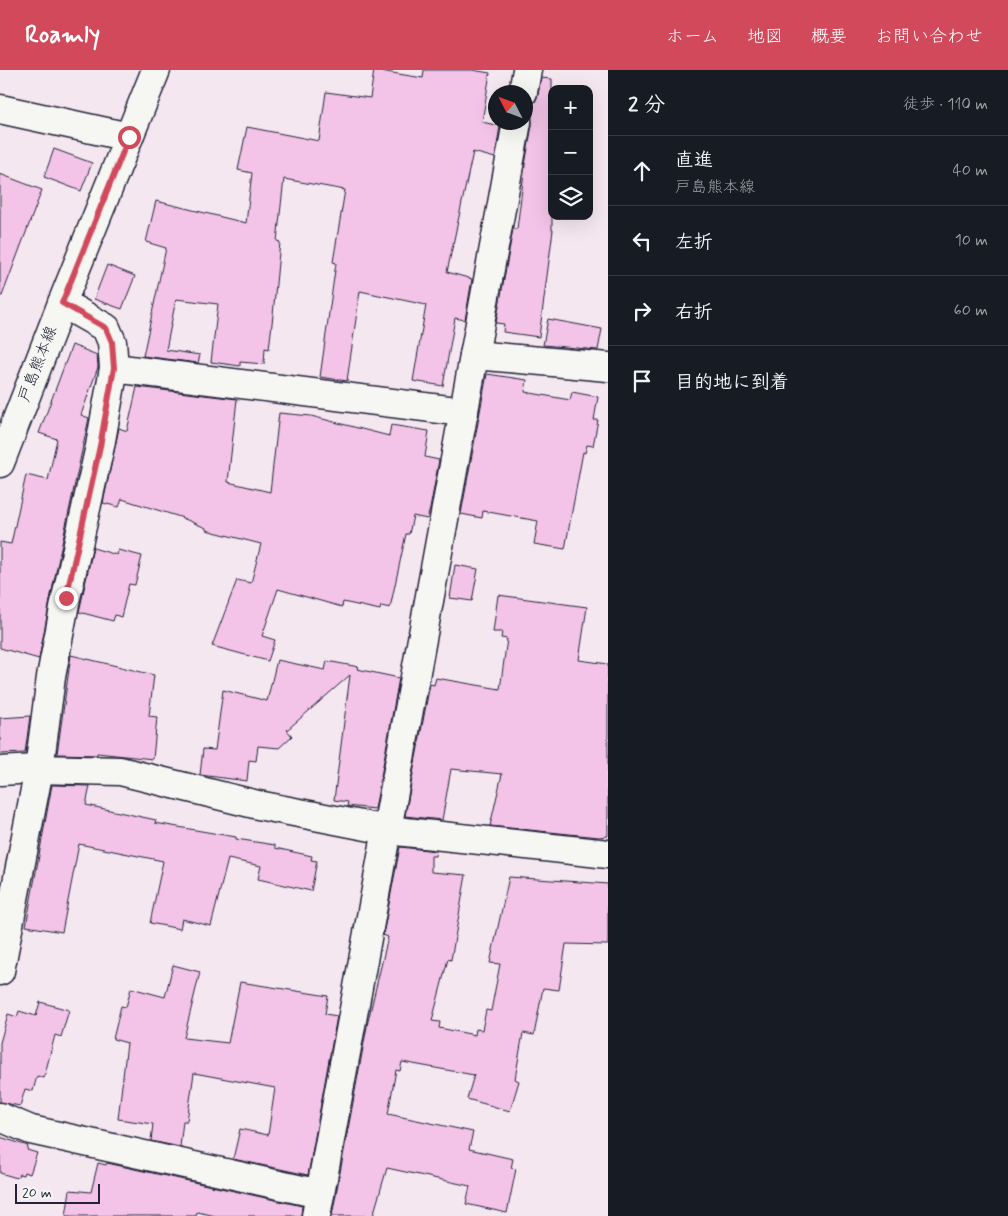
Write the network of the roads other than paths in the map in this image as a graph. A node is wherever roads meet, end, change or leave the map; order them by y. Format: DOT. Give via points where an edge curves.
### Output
graph roads {
  1 [pos="156,70"];
  2 [pos="527,70"];
  3 [pos="524,85"];
  4 [pos="0,109"];
  5 [pos="516,130"];
  6 [pos="129,137"];
  7 [pos="62,303"];
  8 [pos="474,355"];
  9 [pos="608,367"];
  10 [pos="114,368"];
  11 [pos="464,412"];
  12 [pos="0,462"];
  13 [pos="39,769"];
  14 [pos="0,771"];
  15 [pos="387,830"];
  16 [pos="608,854"];
  17 [pos="0,971"];
  18 [pos="0,1117"];
  19 [pos="318,1205"];
  1 -- 6 [label="street, 戸島熊本線"];
  2 -- 3 [label="street"];
  4 -- 6 [label="street"];
  5 -- 8 [label="street"];
  6 -- 7 [label="street, 戸島熊本線"];
  7 -- 10 [label="street" via="106,328 112,342"];
  7 -- 12 [label="street, 戸島熊本線"];
  8 -- 9 [label="street"];
  8 -- 11 [label="street"];
  10 -- 11 [label="street"];
  10 -- 13 [label="street" via="51,677"];
  11 -- 15 [label="street"];
  13 -- 14 [label="street"];
  13 -- 15 [label="street" via="120,771"];
  13 -- 17 [label="street"];
  15 -- 16 [label="street"];
  15 -- 19 [label="street"];
  18 -- 19 [label="street" via="31,1130"];
}
